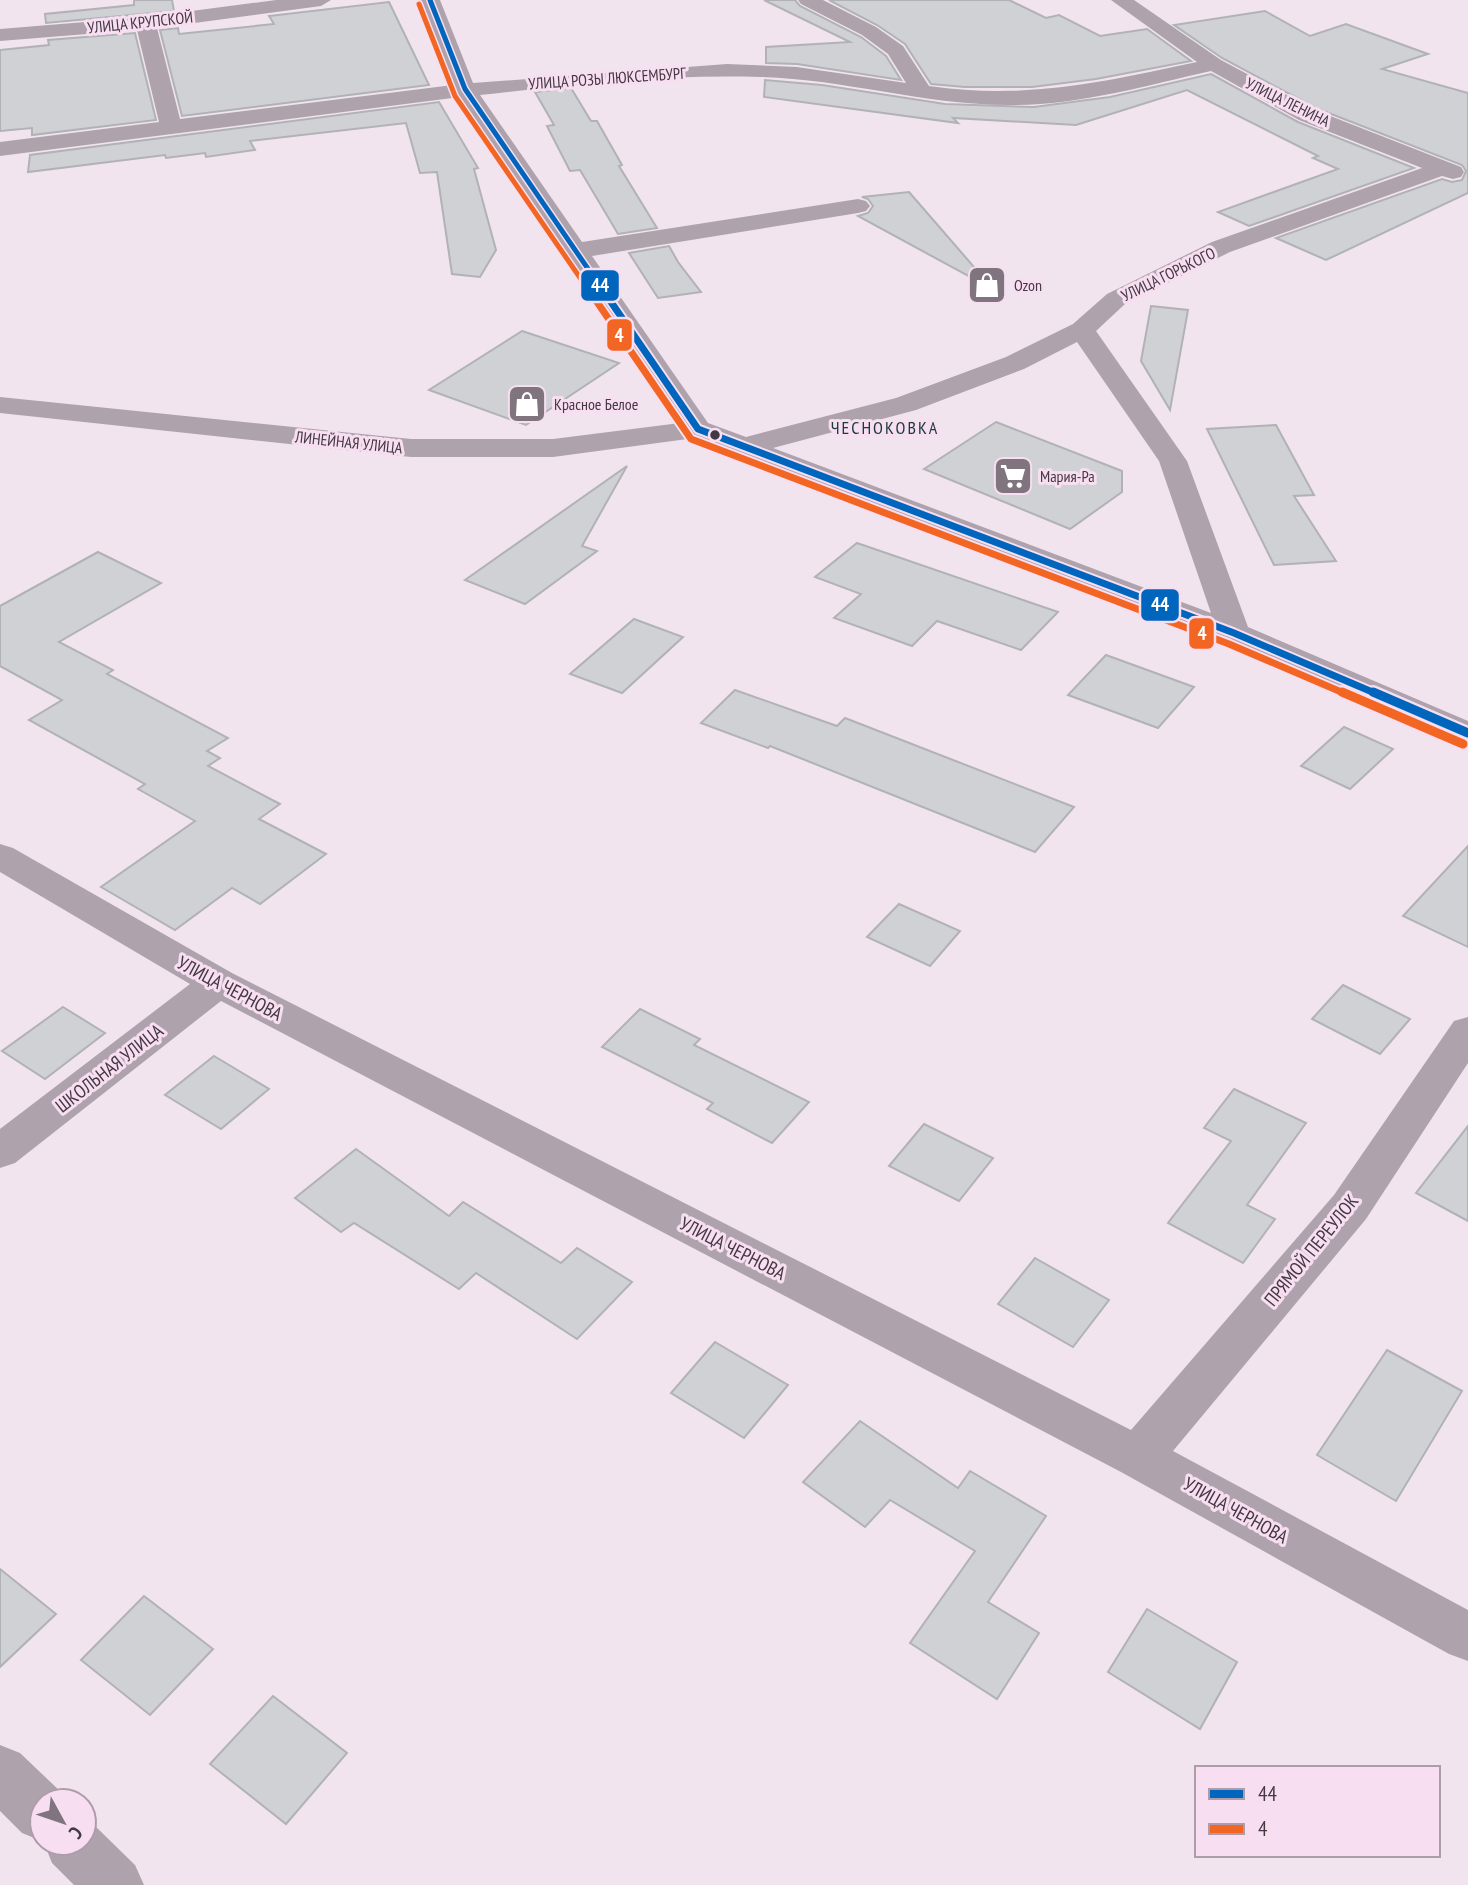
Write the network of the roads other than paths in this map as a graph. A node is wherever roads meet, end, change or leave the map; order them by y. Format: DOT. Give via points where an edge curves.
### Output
graph roads {
  1 [pos="321,0"];
  2 [pos="430,0"];
  3 [pos="808,0"];
  4 [pos="1121,0"];
  5 [pos="146,23"];
  6 [pos="0,35"];
  7 [pos="1214,64"];
  8 [pos="465,89"];
  9 [pos="922,92"];
  10 [pos="172,127"];
  11 [pos="0,149"];
  12 [pos="1443,169"];
  13 [pos="1468,177"];
  14 [pos="858,206"];
  15 [pos="576,251"];
  16 [pos="1082,330"];
  17 [pos="0,405"];
  18 [pos="698,429"];
  19 [pos="742,447"];
  20 [pos="1234,633"];
  21 [pos="1468,733"];
  22 [pos="7,868"];
  23 [pos="218,983"];
  24 [pos="1468,1031"];
  25 [pos="0,1152"];
  26 [pos="1138,1457"];
  27 [pos="1468,1637"];
  28 [pos="0,1772"];
  29 [pos="28,1799"];
  30 [pos="86,1857"];
  31 [pos="115,1885"];
  1 -- 5 [label="street, УЛИЦА КРУПСКОЙ"];
  2 -- 8 [label="street"];
  3 -- 9 [label="street" via="896,50"];
  4 -- 7 [label="street, УЛИЦА ЛЕНИНА"];
  5 -- 6 [label="street, УЛИЦА КРУПСКОЙ"];
  5 -- 10 [label="street"];
  7 -- 9 [label="street, УЛИЦА РОЗЫ ЛЮКСЕМБУРГ" via="1069,94 1011,99"];
  7 -- 12 [label="street, УЛИЦА ЛЕНИНА" via="1307,115"];
  8 -- 9 [label="street, УЛИЦА РОЗЫ ЛЮКСЕМБУРГ" via="756,69"];
  8 -- 10 [label="street, УЛИЦА РОЗЫ ЛЮКСЕМБУРГ"];
  8 -- 15 [label="street"];
  10 -- 11 [label="street, УЛИЦА РОЗЫ ЛЮКСЕМБУРГ"];
  12 -- 13 [label="street, УЛИЦА ЛЕНИНА"];
  12 -- 16 [label="street, УЛИЦА ГОРЬКОГО" via="1221,247 1116,299"];
  14 -- 15 [label="street"];
  15 -- 18 [label="street"];
  16 -- 19 [label="street, УЛИЦА ГОРЬКОГО" via="1014,363 906,404"];
  16 -- 20 [label="street" via="1173,461"];
  17 -- 18 [label="street, ЛИНЕЙНАЯ УЛИЦА" via="411,448 553,448"];
  18 -- 19 [label="street"];
  19 -- 20 [label="street"];
  20 -- 21 [label="street"];
  22 -- 23 [label="street, УЛИЦА ЧЕРНОВА"];
  23 -- 25 [label="street, ШКОЛЬНАЯ УЛИЦА"];
  23 -- 26 [label="street, УЛИЦА ЧЕРНОВА"];
  24 -- 26 [label="street, ПРЯМОЙ ПЕРЕУЛОК" via="1350,1207"];
  26 -- 27 [label="street, УЛИЦА ЧЕРНОВА"];
  28 -- 29 [label="street"];
  30 -- 31 [label="street"];
}
